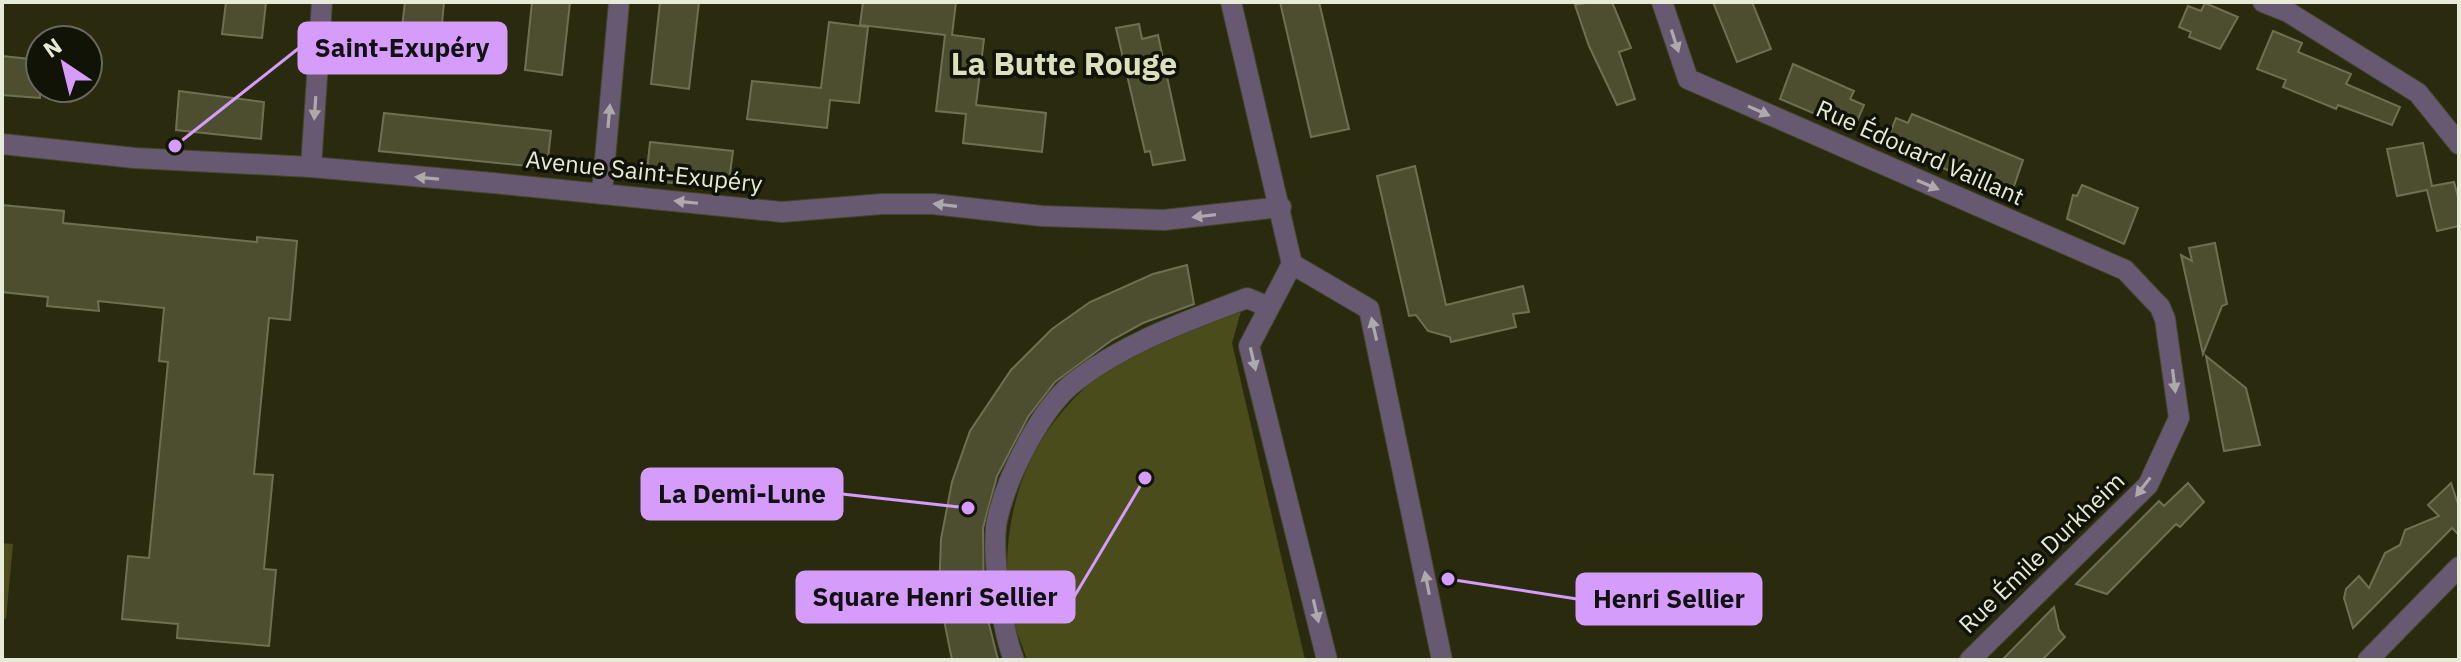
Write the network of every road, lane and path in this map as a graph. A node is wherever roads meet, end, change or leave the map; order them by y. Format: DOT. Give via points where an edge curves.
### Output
graph roads {
  1 [pos="322,2"];
  2 [pos="619,2"];
  3 [pos="1231,2"];
  4 [pos="1662,2"];
  5 [pos="2263,2"];
  6 [pos="2,144"];
  7 [pos="2459,144"];
  8 [pos="311,167"];
  9 [pos="602,193"];
  10 [pos="1281,207"];
  11 [pos="1292,264"];
  12 [pos="1269,307"];
  13 [pos="2169,344"];
  14 [pos="2459,567"];
  15 [pos="1014,660"];
  16 [pos="1327,660"];
  17 [pos="1442,660"];
  18 [pos="1970,660"];
  19 [pos="2368,660"];
  1 -- 8 [label="street, one-way"];
  9 -- 2 [label="street, one-way"];
  3 -- 10 [label="street"];
  4 -- 13 [label="street, Rue Édouard Vaillant, one-way" via="1688,79 2125,270 2160,307"];
  5 -- 7 [label="street" via="2288,12 2418,93"];
  6 -- 8 [label="street, Avenue Saint-Exupéry" via="135,158"];
  9 -- 8 [label="street, Avenue Saint-Exupéry, one-way"];
  10 -- 9 [label="street, Avenue Saint-Exupéry, one-way" via="1164,220 1042,216 933,204 782,212"];
  10 -- 11 [label="street"];
  11 -- 12 [label="street"];
  17 -- 11 [label="street, one-way" via="1369,309"];
  12 -- 15 [label="street" via="1247,298 1134,343 1074,381 1032,433 997,517 999,605"];
  12 -- 16 [label="street, one-way" via="1249,346"];
  13 -- 18 [label="street, Rue Émile Durkheim, one-way" via="2179,418 2148,485"];
  14 -- 19 [label="street"];
}
